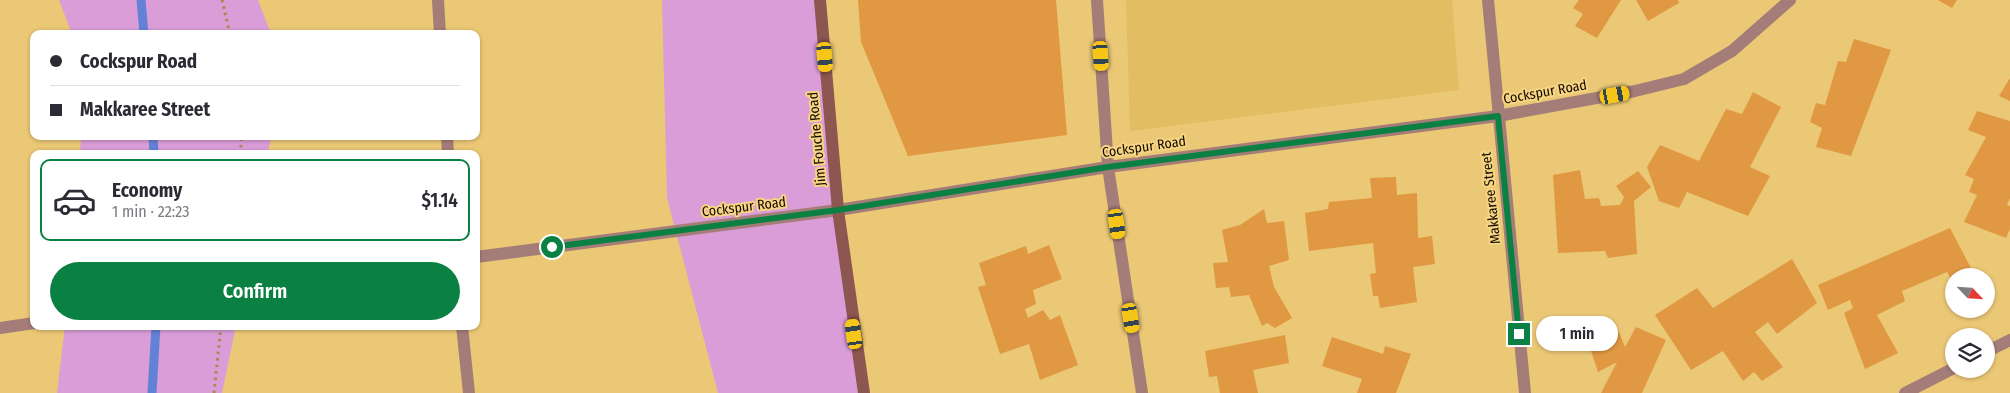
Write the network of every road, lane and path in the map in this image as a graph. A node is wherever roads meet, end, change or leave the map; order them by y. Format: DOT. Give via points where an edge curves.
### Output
graph roads {
  1 [pos="222,0"];
  2 [pos="438,0"];
  3 [pos="820,0"];
  4 [pos="1097,0"];
  5 [pos="1488,0"];
  6 [pos="1790,0"];
  7 [pos="229,30"];
  8 [pos="440,30"];
  9 [pos="1498,116"];
  10 [pos="1108,167"];
  11 [pos="838,210"];
  12 [pos="480,255"];
  13 [pos="30,324"];
  14 [pos="0,328"];
  15 [pos="221,330"];
  16 [pos="462,330"];
  17 [pos="2010,340"];
  18 [pos="1995,348"];
  19 [pos="1945,373"];
  20 [pos="214,393"];
  21 [pos="469,393"];
  22 [pos="864,393"];
  23 [pos="1142,393"];
  24 [pos="1525,393"];
  25 [pos="1905,393"];
  1 -- 7 [label="path"];
  2 -- 8 [label="street"];
  3 -- 11 [label="street, Jim Fouche Road"];
  4 -- 10 [label="street"];
  5 -- 9 [label="street, Makkaree Street"];
  6 -- 9 [label="street, Cockspur Road" via="1732,51 1684,79"];
  9 -- 10 [label="street, Cockspur Road"];
  9 -- 24 [label="street, Makkaree Street"];
  10 -- 11 [label="street, Cockspur Road"];
  10 -- 23 [label="street"];
  11 -- 12 [label="street, Cockspur Road"];
  11 -- 22 [label="street, Jim Fouche Road"];
  13 -- 14 [label="street"];
  15 -- 20 [label="path"];
  16 -- 21 [label="street"];
  17 -- 18 [label="street"];
  19 -- 25 [label="street"];
}
